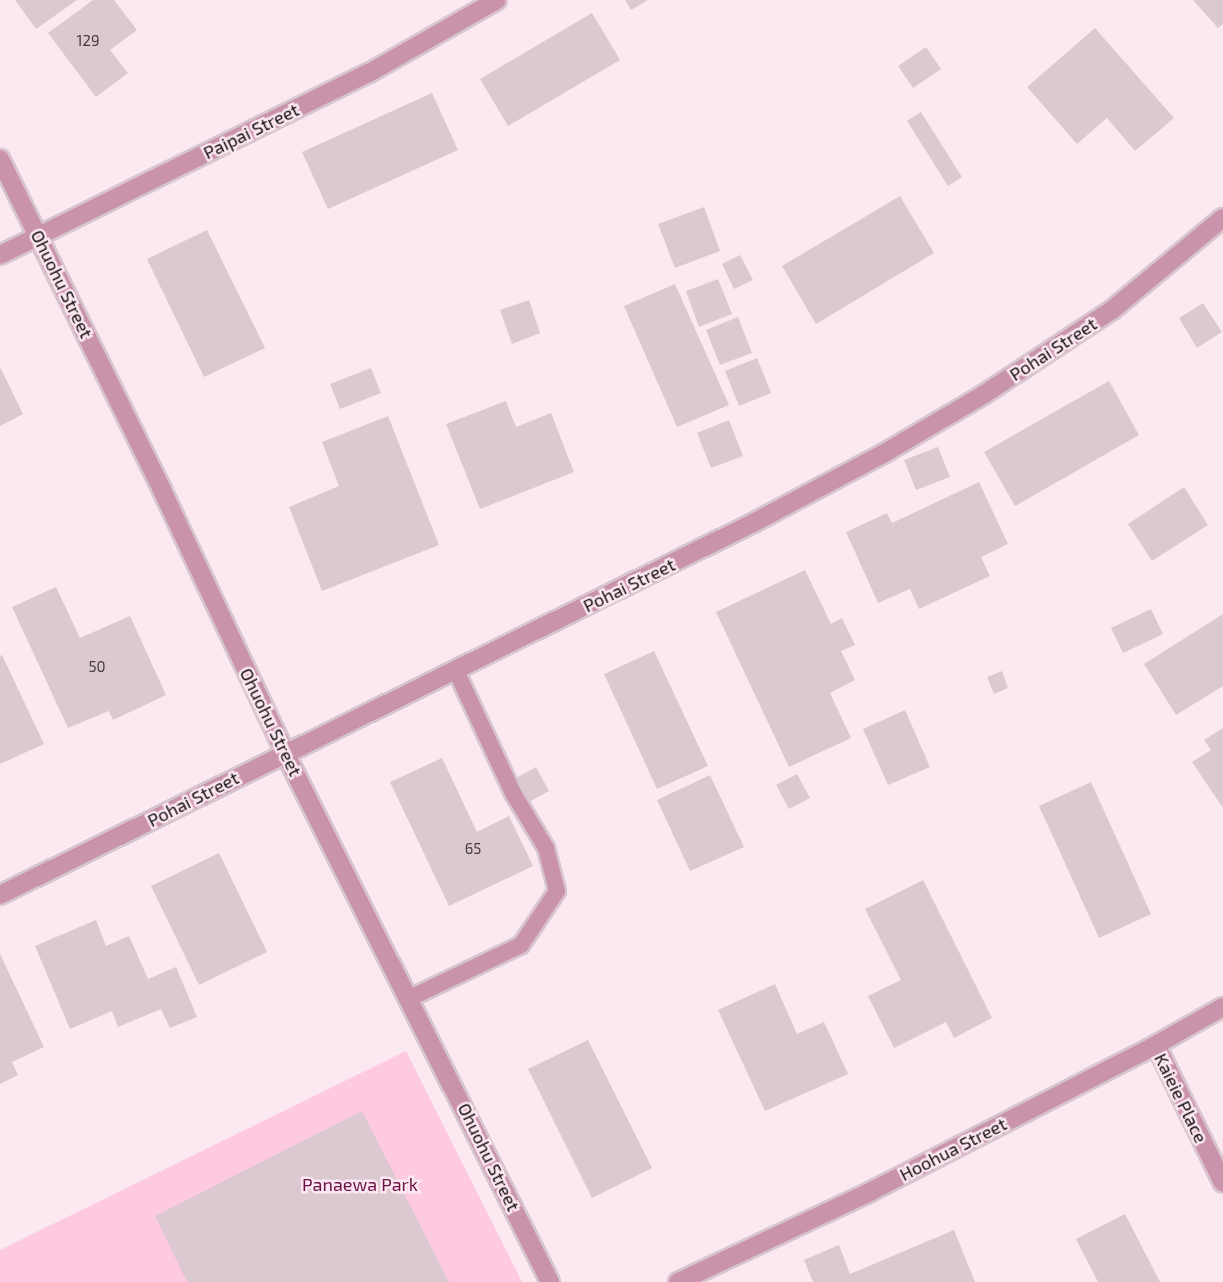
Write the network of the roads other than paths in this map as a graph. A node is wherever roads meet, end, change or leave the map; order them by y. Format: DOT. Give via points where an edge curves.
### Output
graph roads {
  1 [pos="497,0"];
  2 [pos="0,159"];
  3 [pos="1223,218"];
  4 [pos="39,236"];
  5 [pos="0,255"];
  6 [pos="456,671"];
  7 [pos="285,753"];
  8 [pos="0,895"];
  9 [pos="410,998"];
  10 [pos="1223,1007"];
  11 [pos="1156,1046"];
  12 [pos="1223,1183"];
  13 [pos="550,1282"];
  14 [pos="678,1282"];
  1 -- 4 [label="street, Paipai Street" via="369,73"];
  2 -- 4 [label="street, Ohuohu Street"];
  3 -- 6 [label="street, Pohai Street" via="1112,310 884,454"];
  4 -- 5 [label="street, Paipai Street"];
  4 -- 7 [label="street, Ohuohu Street"];
  6 -- 7 [label="street, Pohai Street"];
  6 -- 9 [label="lane" via="513,793 546,848 557,891 521,945"];
  7 -- 8 [label="street, Pohai Street"];
  7 -- 9 [label="street, Ohuohu Street"];
  9 -- 13 [label="street, Ohuohu Street"];
  10 -- 11 [label="street, Hoohua Street"];
  11 -- 12 [label="street, Kaieie Place"];
  11 -- 14 [label="street, Hoohua Street" via="870,1192"];
}
